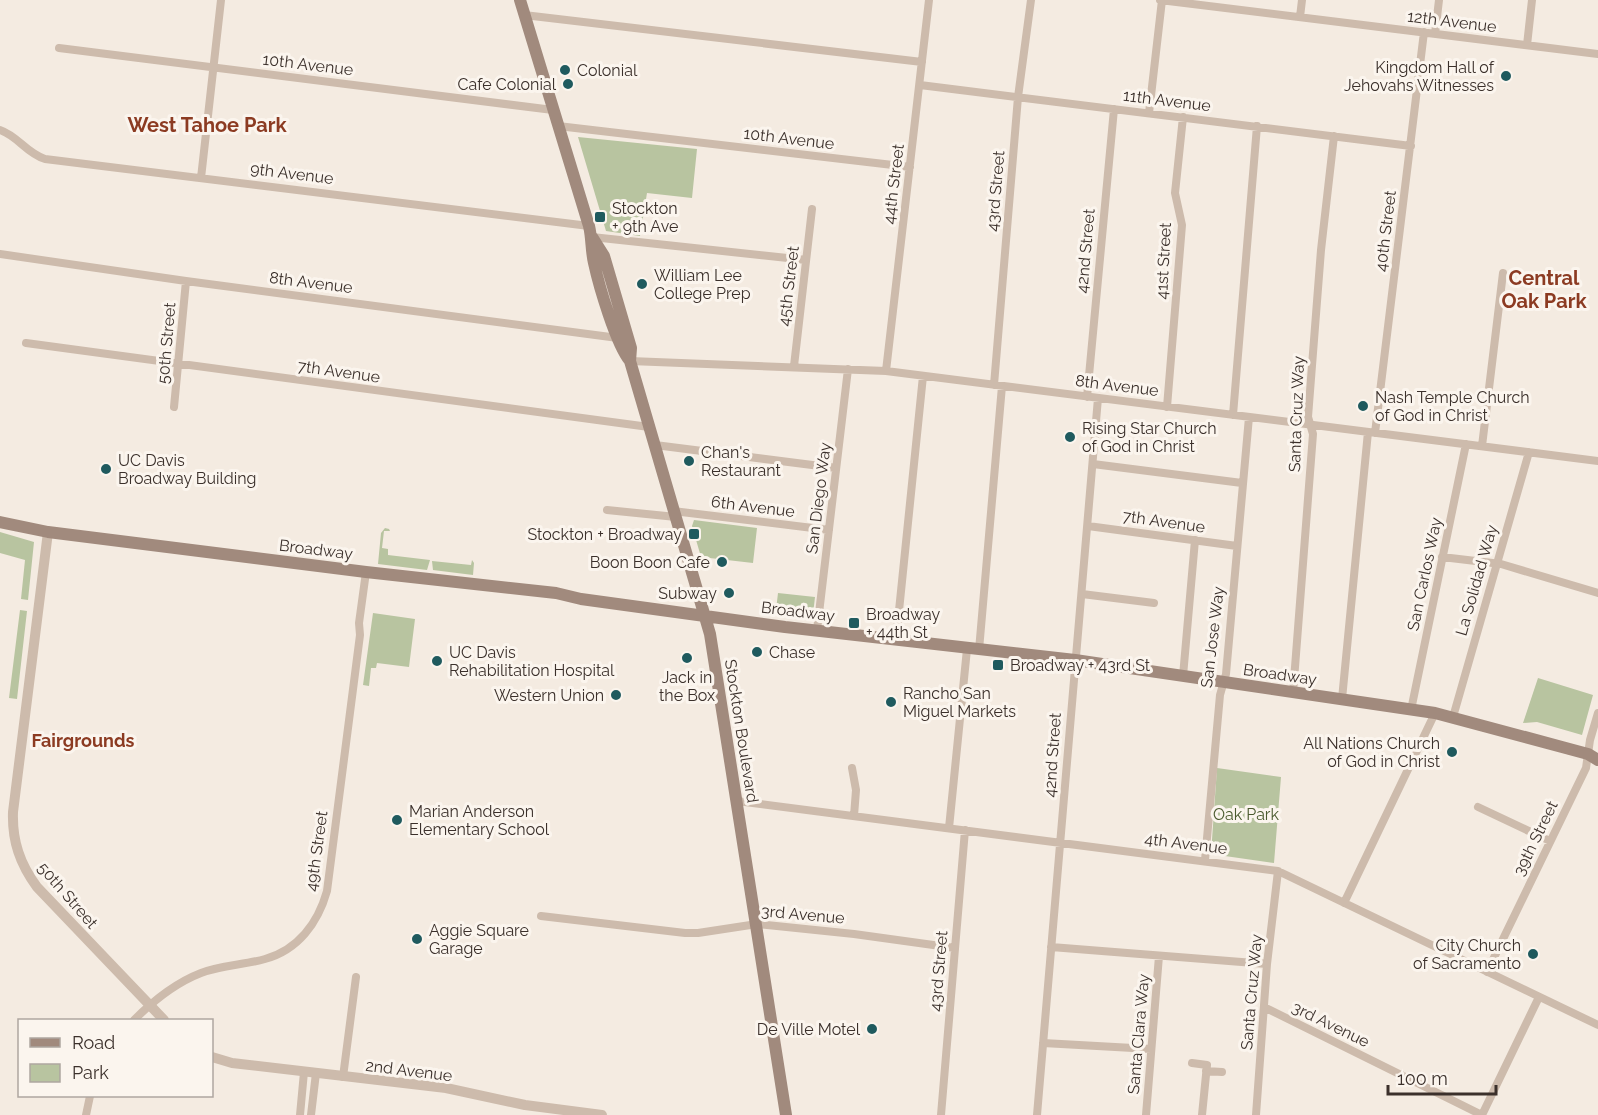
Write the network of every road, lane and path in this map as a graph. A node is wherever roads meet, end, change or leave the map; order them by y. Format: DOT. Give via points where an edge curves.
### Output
graph roads {
  1 [pos="221,0"];
  2 [pos="520,0"];
  3 [pos="929,0"];
  4 [pos="1031,0"];
  5 [pos="1162,0"];
  6 [pos="1302,0"];
  7 [pos="1439,0"];
  8 [pos="1532,0"];
  9 [pos="524,15"];
  10 [pos="1300,17"];
  11 [pos="1424,33"];
  12 [pos="1435,34"];
  13 [pos="1527,45"];
  14 [pos="59,48"];
  15 [pos="1598,54"];
  16 [pos="922,62"];
  17 [pos="214,67"];
  18 [pos="920,85"];
  19 [pos="1018,97"];
  20 [pos="1114,109"];
  21 [pos="553,110"];
  22 [pos="1149,113"];
  23 [pos="1183,117"];
  24 [pos="558,126"];
  25 [pos="1257,126"];
  26 [pos="0,130"];
  27 [pos="1334,136"];
  28 [pos="1411,146"];
  29 [pos="910,167"];
  30 [pos="201,178"];
  31 [pos="812,208"];
  32 [pos="590,231"];
  33 [pos="0,254"];
  34 [pos="806,260"];
  35 [pos="1503,273"];
  36 [pos="186,281"];
  37 [pos="618,338"];
  38 [pos="26,343"];
  39 [pos="630,361"];
  40 [pos="180,365"];
  41 [pos="794,366"];
  42 [pos="848,369"];
  43 [pos="886,371"];
  44 [pos="923,376"];
  45 [pos="998,385"];
  46 [pos="1087,397"];
  47 [pos="1098,398"];
  48 [pos="174,407"];
  49 [pos="1167,407"];
  50 [pos="1233,415"];
  51 [pos="1249,417"];
  52 [pos="1311,425"];
  53 [pos="649,427"];
  54 [pos="1372,432"];
  55 [pos="1466,444"];
  56 [pos="655,445"];
  57 [pos="1482,446"];
  58 [pos="1529,452"];
  59 [pos="1598,461"];
  60 [pos="1093,464"];
  61 [pos="836,468"];
  62 [pos="1242,483"];
  63 [pos="608,510"];
  64 [pos="674,514"];
  65 [pos="0,522"];
  66 [pos="1088,526"];
  67 [pos="829,530"];
  68 [pos="48,532"];
  69 [pos="1196,540"];
  70 [pos="1237,546"];
  71 [pos="1442,556"];
  72 [pos="1496,564"];
  73 [pos="366,572"];
  74 [pos="1598,592"];
  75 [pos="1082,594"];
  76 [pos="1154,603"];
  77 [pos="705,616"];
  78 [pos="817,630"];
  79 [pos="896,640"];
  80 [pos="973,650"];
  81 [pos="1075,660"];
  82 [pos="1183,676"];
  83 [pos="1224,682"];
  84 [pos="1293,693"];
  85 [pos="1342,699"];
  86 [pos="1411,710"];
  87 [pos="1435,713"];
  88 [pos="1598,713"];
  89 [pos="1454,717"];
  90 [pos="1595,755"];
  91 [pos="852,768"];
  92 [pos="737,801"];
  93 [pos="1478,807"];
  94 [pos="854,816"];
  95 [pos="949,828"];
  96 [pos="965,830"];
  97 [pos="1550,841"];
  98 [pos="1060,842"];
  99 [pos="1205,860"];
  100 [pos="1278,871"];
  101 [pos="1344,903"];
  102 [pos="541,916"];
  103 [pos="757,924"];
  104 [pos="1051,947"];
  105 [pos="956,948"];
  106 [pos="1160,956"];
  107 [pos="1267,964"];
  108 [pos="1487,972"];
  109 [pos="356,977"];
  110 [pos="1539,997"];
  111 [pos="148,1005"];
  112 [pos="1263,1007"];
  113 [pos="135,1019"];
  114 [pos="163,1019"];
  115 [pos="1598,1025"];
  116 [pos="1043,1043"];
  117 [pos="1151,1049"];
  118 [pos="213,1057"];
  119 [pos="1192,1063"];
  120 [pos="1206,1071"];
  121 [pos="1222,1072"];
  122 [pos="310,1073"];
  123 [pos="343,1077"];
  124 [pos="90,1097"];
  125 [pos="86,1115"];
  126 [pos="300,1115"];
  127 [pos="311,1115"];
  128 [pos="602,1115"];
  129 [pos="786,1115"];
  130 [pos="941,1115"];
  131 [pos="1037,1115"];
  132 [pos="1146,1115"];
  133 [pos="1202,1115"];
  134 [pos="1256,1115"];
  135 [pos="1482,1115"];
  1 -- 17 [label="street"];
  2 -- 9 [label="main road, Stockton Boulevard"];
  3 -- 16 [label="street, 44th Street"];
  4 -- 19 [label="street, 43rd Street"];
  5 -- 10 [label="street, 12th Avenue"];
  5 -- 22 [label="street"];
  6 -- 10 [label="street"];
  7 -- 12 [label="street"];
  8 -- 13 [label="street"];
  9 -- 16 [label="street"];
  9 -- 21 [label="main road, Stockton Boulevard"];
  10 -- 11 [label="street, 12th Avenue"];
  11 -- 12 [label="street, 12th Avenue"];
  11 -- 28 [label="street, 40th Street"];
  12 -- 13 [label="street, 12th Avenue"];
  13 -- 15 [label="street, 12th Avenue"];
  14 -- 17 [label="street, 10th Avenue"];
  16 -- 18 [label="street, 44th Street"];
  17 -- 21 [label="street, 10th Avenue"];
  17 -- 30 [label="street"];
  18 -- 19 [label="street, 11th Avenue"];
  18 -- 29 [label="street, 44th Street"];
  19 -- 20 [label="street, 11th Avenue"];
  19 -- 45 [label="street, 43rd Street"];
  20 -- 22 [label="street, 11th Avenue"];
  20 -- 46 [label="street, 42nd Street"];
  21 -- 24 [label="main road, Stockton Boulevard"];
  22 -- 23 [label="street, 11th Avenue"];
  23 -- 25 [label="street, 11th Avenue"];
  23 -- 49 [label="street, 41st Street" via="1175,193 1182,225"];
  24 -- 29 [label="street, 10th Avenue"];
  24 -- 32 [label="main road, Stockton Boulevard"];
  25 -- 27 [label="street, 11th Avenue"];
  25 -- 50 [label="street"];
  26 -- 30 [label="street, 9th Avenue" via="45,159"];
  27 -- 28 [label="street, 11th Avenue"];
  27 -- 52 [label="street, Santa Cruz Way" via="1321,250 1308,417"];
  28 -- 54 [label="street, 40th Street"];
  29 -- 43 [label="street, 44th Street"];
  30 -- 32 [label="street, 9th Avenue"];
  31 -- 34 [label="street, 45th Street"];
  32 -- 34 [label="street, 9th Avenue"];
  32 -- 37 [label="main road, Stockton Boulevard" via="594,261"];
  32 -- 39 [label="main road, Stockton Boulevard" via="604,255 630,348"];
  33 -- 36 [label="street, 8th Avenue"];
  34 -- 41 [label="street, 45th Street"];
  35 -- 57 [label="street"];
  36 -- 37 [label="street, 8th Avenue"];
  36 -- 40 [label="street, 50th Street"];
  37 -- 39 [label="main road, Stockton Boulevard"];
  38 -- 40 [label="street, 7th Avenue"];
  39 -- 41 [label="street, 8th Avenue"];
  39 -- 53 [label="main road, Stockton Boulevard"];
  40 -- 48 [label="street, 50th Street"];
  40 -- 53 [label="street, 7th Avenue"];
  41 -- 42 [label="street, 8th Avenue"];
  42 -- 43 [label="street, 8th Avenue"];
  42 -- 61 [label="street, San Diego Way"];
  43 -- 44 [label="street, 8th Avenue"];
  44 -- 45 [label="street, 8th Avenue"];
  44 -- 79 [label="street"];
  45 -- 46 [label="street, 8th Avenue"];
  45 -- 80 [label="street, 43rd Street"];
  46 -- 47 [label="street, 8th Avenue"];
  47 -- 49 [label="street, 8th Avenue"];
  47 -- 60 [label="street, 42nd Street"];
  49 -- 50 [label="street, 8th Avenue"];
  50 -- 51 [label="street, 8th Avenue"];
  51 -- 52 [label="street, 8th Avenue"];
  51 -- 62 [label="street, San Jose Way"];
  52 -- 54 [label="street, 8th Avenue"];
  52 -- 84 [label="street, Santa Cruz Way"];
  53 -- 56 [label="main road, Stockton Boulevard"];
  54 -- 55 [label="street, 8th Avenue"];
  54 -- 85 [label="street, 40th Street"];
  55 -- 57 [label="street, 8th Avenue"];
  55 -- 71 [label="street, San Carlos Way"];
  56 -- 61 [label="street"];
  56 -- 64 [label="main road, Stockton Boulevard"];
  57 -- 58 [label="street, 8th Avenue"];
  58 -- 59 [label="street, 8th Avenue"];
  58 -- 72 [label="street, La Solidad Way"];
  60 -- 62 [label="street"];
  60 -- 66 [label="street, 42nd Street"];
  61 -- 67 [label="street, San Diego Way"];
  62 -- 70 [label="street, San Jose Way"];
  63 -- 64 [label="street, 6th Avenue"];
  64 -- 67 [label="street, 6th Avenue"];
  64 -- 77 [label="main road, Stockton Boulevard"];
  65 -- 68 [label="main road, Broadway"];
  66 -- 69 [label="street, 7th Avenue"];
  66 -- 75 [label="street, 42nd Street"];
  67 -- 78 [label="street, San Diego Way"];
  68 -- 73 [label="main road, Broadway"];
  68 -- 111 [label="street, 50th Street" via="13,812 15,840 22,864 37,887"];
  69 -- 70 [label="street, 7th Avenue"];
  69 -- 82 [label="street"];
  70 -- 83 [label="street, San Jose Way"];
  71 -- 72 [label="street"];
  71 -- 86 [label="street, San Carlos Way"];
  72 -- 74 [label="street"];
  72 -- 89 [label="street, La Solidad Way"];
  73 -- 77 [label="main road, Broadway" via="556,593"];
  73 -- 111 [label="street, 49th Street" via="327,891 319,914 303,936 282,952 199,974 170,988"];
  75 -- 76 [label="street"];
  75 -- 81 [label="street, 42nd Street"];
  77 -- 78 [label="main road, Broadway"];
  77 -- 92 [label="main road, Stockton Boulevard"];
  78 -- 79 [label="main road, Broadway"];
  79 -- 80 [label="main road, Broadway"];
  80 -- 81 [label="main road, Broadway"];
  80 -- 95 [label="street, 43rd Street"];
  81 -- 82 [label="main road, Broadway"];
  81 -- 98 [label="street, 42nd Street"];
  82 -- 83 [label="main road, Broadway"];
  83 -- 84 [label="main road, Broadway"];
  83 -- 99 [label="street, San Jose Way"];
  84 -- 85 [label="main road, Broadway"];
  85 -- 86 [label="main road, Broadway"];
  86 -- 87 [label="main road, Broadway"];
  87 -- 89 [label="main road, Broadway"];
  87 -- 101 [label="street"];
  88 -- 90 [label="street, 39th Street"];
  89 -- 90 [label="main road, Broadway"];
  90 -- 97 [label="street, 39th Street"];
  91 -- 94 [label="street" via="856,790"];
  92 -- 94 [label="street, 4th Avenue"];
  92 -- 103 [label="main road, Stockton Boulevard"];
  93 -- 97 [label="street"];
  94 -- 95 [label="street, 4th Avenue"];
  95 -- 96 [label="street, 4th Avenue"];
  96 -- 98 [label="street, 4th Avenue"];
  96 -- 105 [label="street, 43rd Street"];
  97 -- 108 [label="street, 39th Street"];
  98 -- 99 [label="street, 4th Avenue"];
  98 -- 104 [label="street, 42nd Street"];
  99 -- 100 [label="street, 4th Avenue"];
  100 -- 101 [label="street, 4th Avenue"];
  100 -- 107 [label="street, Santa Cruz Way"];
  101 -- 108 [label="street, 4th Avenue"];
  102 -- 103 [label="street, 3rd Avenue" via="685,933"];
  103 -- 105 [label="street, 3rd Avenue"];
  103 -- 129 [label="main road, Stockton Boulevard"];
  104 -- 106 [label="street"];
  104 -- 116 [label="street, 42nd Street"];
  105 -- 130 [label="street, 43rd Street"];
  106 -- 107 [label="street"];
  106 -- 117 [label="street, Santa Clara Way"];
  107 -- 112 [label="street, Santa Cruz Way"];
  108 -- 110 [label="street, 4th Avenue"];
  109 -- 123 [label="street"];
  110 -- 115 [label="street, 4th Avenue"];
  110 -- 135 [label="street"];
  111 -- 113 [label="street, 49th Street"];
  111 -- 114 [label="street"];
  112 -- 134 [label="street, Santa Cruz Way"];
  112 -- 135 [label="street, 3rd Avenue"];
  116 -- 117 [label="street"];
  116 -- 131 [label="street, 42nd Street"];
  117 -- 132 [label="street, Santa Clara Way"];
  118 -- 122 [label="street, 2nd Avenue"];
  119 -- 120 [label="street" via="1206,1065"];
  120 -- 121 [label="street"];
  120 -- 133 [label="street"];
  122 -- 123 [label="street, 2nd Avenue"];
  122 -- 126 [label="street"];
  122 -- 127 [label="street"];
  123 -- 128 [label="street, 2nd Avenue" via="446,1088 525,1105"];
  124 -- 125 [label="street"];
}
